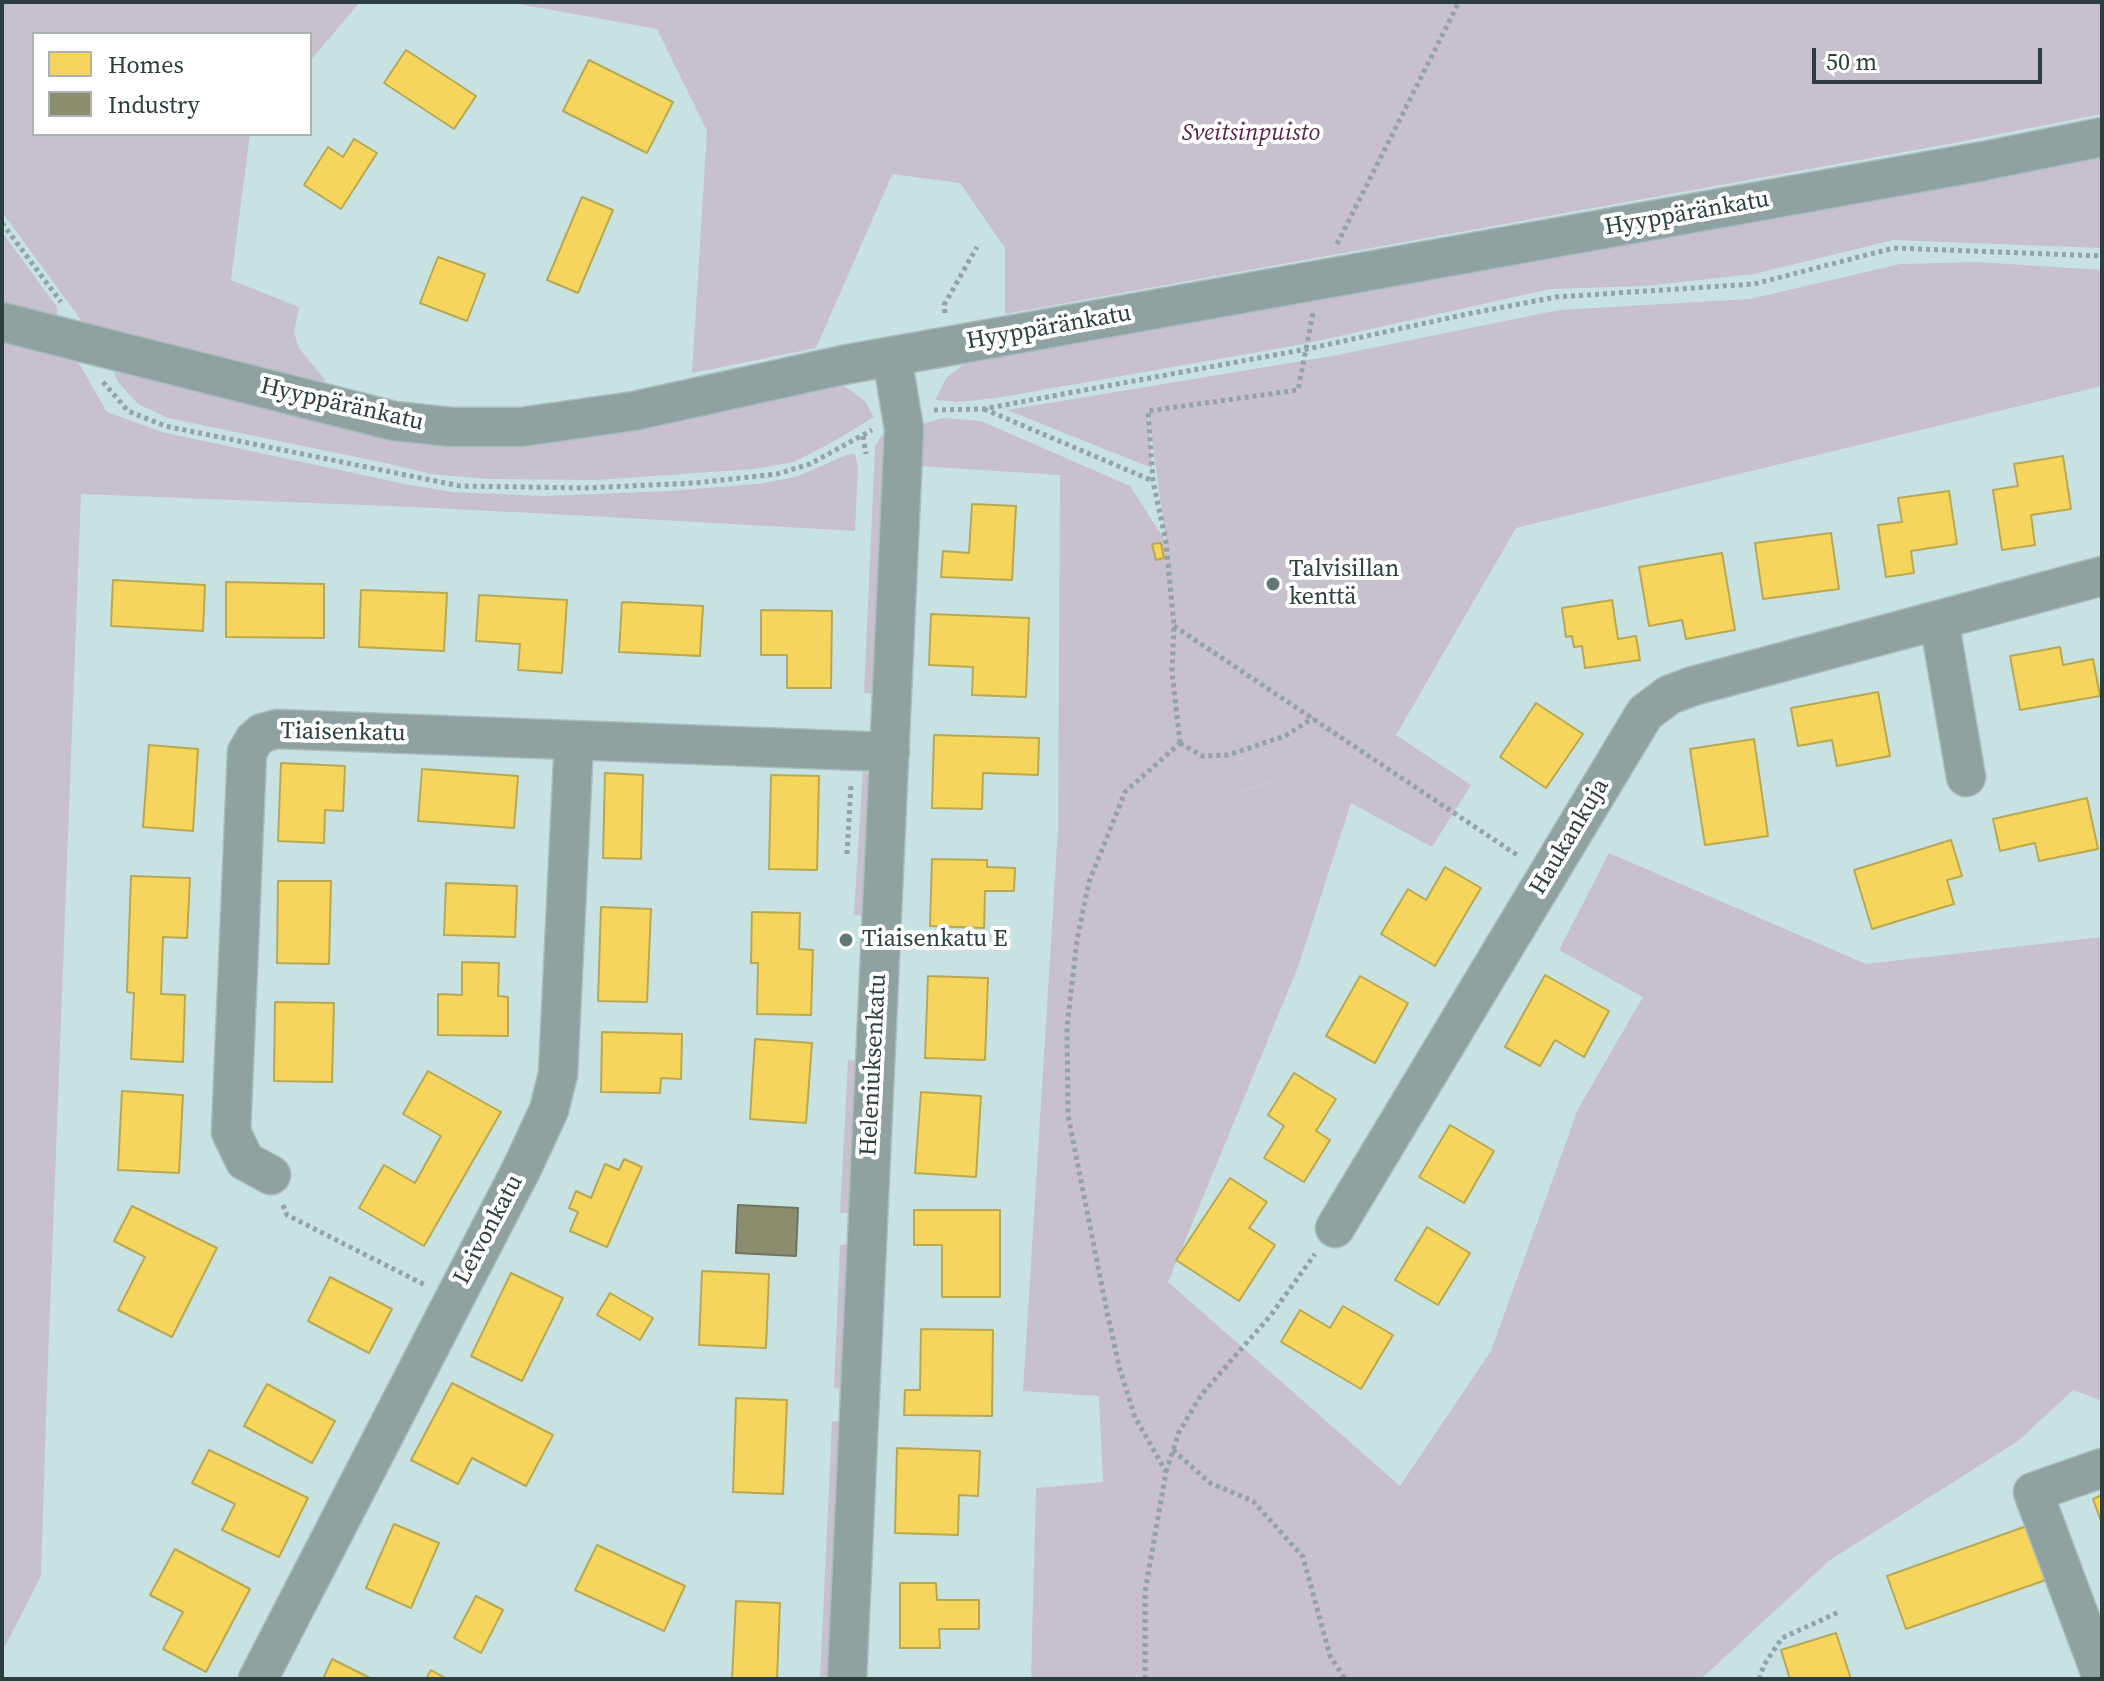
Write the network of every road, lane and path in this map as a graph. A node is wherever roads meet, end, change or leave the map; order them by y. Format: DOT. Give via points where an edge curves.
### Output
graph roads {
  1 [pos="1459,2"];
  2 [pos="2102,137"];
  3 [pos="977,247"];
  4 [pos="1319,280"];
  5 [pos="2,322"];
  6 [pos="949,346"];
  7 [pos="892,357"];
  8 [pos="983,409"];
  9 [pos="1153,481"];
  10 [pos="2102,576"];
  11 [pos="1939,620"];
  12 [pos="1174,626"];
  13 [pos="1313,718"];
  14 [pos="574,741"];
  15 [pos="1180,743"];
  16 [pos="890,752"];
  17 [pos="1966,777"];
  18 [pos="1547,875"];
  19 [pos="271,1175"];
  20 [pos="1335,1228"];
  21 [pos="453,1299"];
  22 [pos="1173,1450"];
  23 [pos="2102,1468"];
  24 [pos="1166,1472"];
  25 [pos="1839,1612"];
  26 [pos="2102,1677"];
  27 [pos="258,1679"];
  28 [pos="847,1679"];
  29 [pos="1145,1679"];
  30 [pos="1345,1679"];
  31 [pos="1759,1679"];
  1 -- 4 [label="path"];
  2 -- 4 [label="street, Hyyppäränkatu"];
  3 -- 6 [label="path" via="944,305"];
  4 -- 6 [label="street, Hyyppäränkatu"];
  4 -- 9 [label="path" via="1298,390 1148,411"];
  5 -- 7 [label="street, Hyyppäränkatu" via="394,421 451,427 581,420"];
  6 -- 7 [label="street, Hyyppäränkatu"];
  7 -- 16 [label="street, Heleniuksenkatu" via="904,429"];
  8 -- 9 [label="path"];
  9 -- 12 [label="path" via="1166,542"];
  10 -- 11 [label="street, Haukankuja"];
  11 -- 17 [label="street"];
  11 -- 18 [label="street, Haukankuja" via="1669,695 1645,713"];
  12 -- 13 [label="path"];
  12 -- 15 [label="path" via="1172,672"];
  13 -- 15 [label="path" via="1285,736 1228,755 1202,756"];
  13 -- 18 [label="path"];
  14 -- 16 [label="street, Tiaisenkatu"];
  14 -- 19 [label="street, Tiaisenkatu" via="277,729 254,740 247,752 231,1132 245,1161"];
  14 -- 21 [label="street, Leivonkatu" via="558,1074 549,1110 522,1168"];
  15 -- 24 [label="path" via="1125,792 1089,882 1067,1027 1068,1115 1107,1312 1135,1417"];
  16 -- 28 [label="street, Heleniuksenkatu"];
  18 -- 20 [label="street, Haukankuja"];
  19 -- 21 [label="path" via="287,1215"];
  20 -- 22 [label="path" via="1271,1315 1201,1395"];
  21 -- 27 [label="street, Leivonkatu"];
  22 -- 24 [label="path"];
  22 -- 30 [label="path" via="1210,1483 1253,1501 1303,1557 1330,1656"];
  23 -- 26 [label="street" via="2033,1492"];
  24 -- 29 [label="path" via="1145,1592"];
  25 -- 31 [label="path" via="1782,1638"];
}
